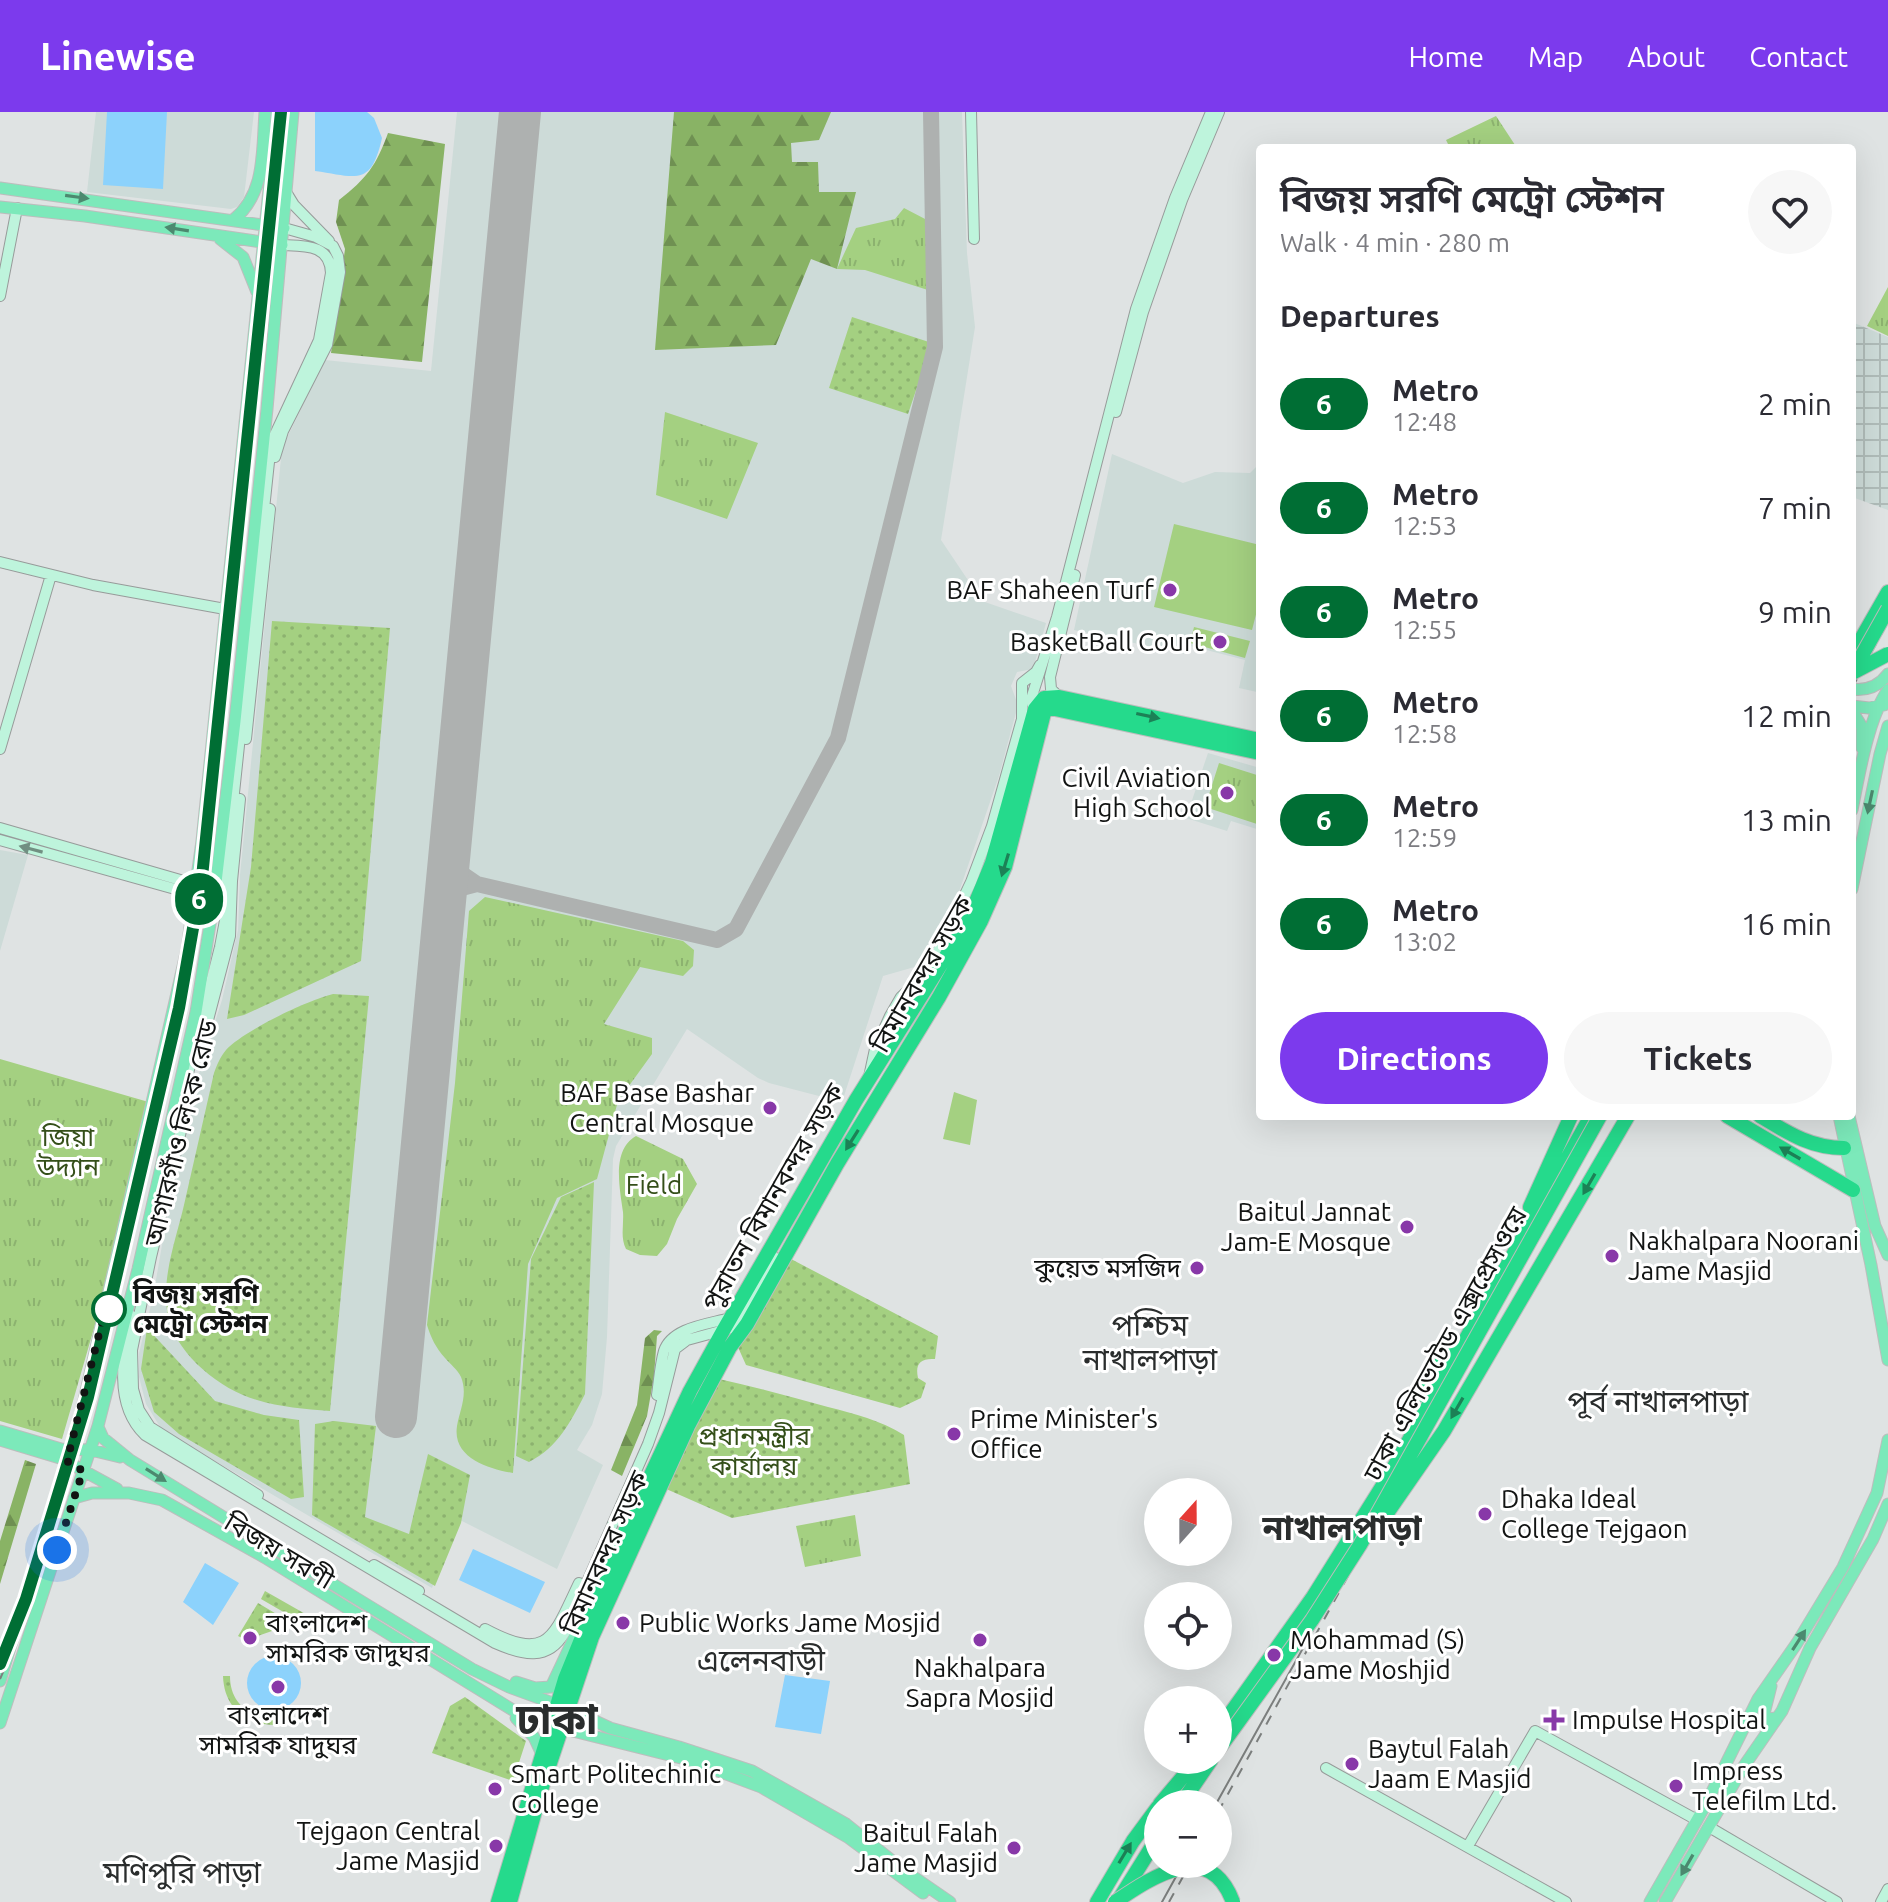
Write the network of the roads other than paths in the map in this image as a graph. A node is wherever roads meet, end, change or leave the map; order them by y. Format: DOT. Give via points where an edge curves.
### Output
graph roads {
  1 [pos="265,112"];
  2 [pos="277,112"];
  3 [pos="293,112"];
  4 [pos="971,112"];
  5 [pos="1211,112"];
  6 [pos="1219,112"];
  7 [pos="0,188"];
  8 [pos="18,189"];
  9 [pos="286,192"];
  10 [pos="0,207"];
  11 [pos="17,208"];
  12 [pos="233,220"];
  13 [pos="265,225"];
  14 [pos="284,228"];
  15 [pos="214,235"];
  16 [pos="974,239"];
  17 [pos="264,242"];
  18 [pos="282,245"];
  19 [pos="333,246"];
  20 [pos="0,296"];
  21 [pos="258,296"];
  22 [pos="0,562"];
  23 [pos="48,574"];
  24 [pos="1888,592"];
  25 [pos="225,609"];
  26 [pos="1888,609"];
  27 [pos="246,613"];
  28 [pos="1888,645"];
  29 [pos="1856,648"];
  30 [pos="1046,653"];
  31 [pos="1888,654"];
  32 [pos="1856,661"];
  33 [pos="1856,666"];
  34 [pos="1856,671"];
  35 [pos="1888,674"];
  36 [pos="1856,690"];
  37 [pos="1888,690"];
  38 [pos="1045,702"];
  39 [pos="1883,704"];
  40 [pos="1856,708"];
  41 [pos="1856,716"];
  42 [pos="1022,719"];
  43 [pos="1888,726"];
  44 [pos="0,727"];
  45 [pos="1256,739"];
  46 [pos="0,749"];
  47 [pos="1256,752"];
  48 [pos="1860,768"];
  49 [pos="1856,789"];
  50 [pos="0,828"];
  51 [pos="0,840"];
  52 [pos="72,855"];
  53 [pos="1856,870"];
  54 [pos="197,888"];
  55 [pos="215,895"];
  56 [pos="206,1000"];
  57 [pos="869,1079"];
  58 [pos="856,1100"];
  59 [pos="872,1108"];
  60 [pos="1569,1120"];
  61 [pos="1589,1120"];
  62 [pos="1598,1120"];
  63 [pos="1626,1120"];
  64 [pos="1734,1120"];
  65 [pos="1767,1120"];
  66 [pos="1840,1120"];
  67 [pos="1850,1120"];
  68 [pos="1844,1148"];
  69 [pos="1853,1190"];
  70 [pos="1888,1255"];
  71 [pos="1871,1265"];
  72 [pos="1888,1298"];
  73 [pos="1884,1326"];
  74 [pos="725,1334"];
  75 [pos="1888,1360"];
  76 [pos="711,1367"];
  77 [pos="134,1411"];
  78 [pos="98,1426"];
  79 [pos="0,1431"];
  80 [pos="0,1440"];
  81 [pos="1888,1440"];
  82 [pos="91,1450"];
  83 [pos="69,1456"];
  84 [pos="130,1460"];
  85 [pos="83,1471"];
  86 [pos="1390,1474"];
  87 [pos="129,1493"];
  88 [pos="74,1498"];
  89 [pos="1888,1504"];
  90 [pos="1360,1545"];
  91 [pos="606,1576"];
  92 [pos="443,1651"];
  93 [pos="1774,1677"];
  94 [pos="0,1681"];
  95 [pos="576,1683"];
  96 [pos="497,1701"];
  97 [pos="563,1706"];
  98 [pos="1232,1711"];
  99 [pos="1776,1718"];
  100 [pos="0,1723"];
  101 [pos="556,1729"];
  102 [pos="1232,1731"];
  103 [pos="608,1734"];
  104 [pos="1736,1743"];
  105 [pos="547,1752"];
  106 [pos="1744,1766"];
  107 [pos="1326,1768"];
  108 [pos="1185,1774"];
  109 [pos="1172,1790"];
  110 [pos="1697,1820"];
  111 [pos="1144,1826"];
  112 [pos="1709,1827"];
  113 [pos="866,1844"];
  114 [pos="1468,1846"];
  115 [pos="1144,1859"];
  116 [pos="1888,1889"];
  117 [pos="498,1902"];
  118 [pos="510,1902"];
  119 [pos="937,1902"];
  120 [pos="950,1902"];
  121 [pos="1097,1902"];
  122 [pos="1116,1902"];
  123 [pos="1233,1902"];
  124 [pos="1566,1902"];
  125 [pos="1650,1902"];
  126 [pos="1665,1902"];
  127 [pos="1837,1902"];
  128 [pos="1881,1902"];
  1 -- 12 [label="main road" via="255,192"];
  2 -- 13 [label="main road"];
  3 -- 9 [label="main road"];
  4 -- 16 [label="main road"];
  5 -- 30 [label="main road" via="1136,309"];
  6 -- 38 [label="main road" via="1143,312"];
  7 -- 8 [label="main road"];
  8 -- 11 [label="main road"];
  8 -- 12 [label="main road, one-way"];
  9 -- 14 [label="main road"];
  9 -- 19 [label="main road"];
  10 -- 11 [label="main road"];
  15 -- 11 [label="main road, one-way"];
  11 -- 20 [label="main road"];
  12 -- 13 [label="main road"];
  13 -- 14 [label="main road"];
  13 -- 17 [label="main road"];
  14 -- 18 [label="main road"];
  14 -- 19 [label="main road"];
  15 -- 17 [label="main road"];
  15 -- 21 [label="main road" via="243,257"];
  17 -- 18 [label="main road"];
  17 -- 21 [label="main road"];
  18 -- 27 [label="main road"];
  18 -- 56 [label="main road, আগারগাঁও লিংক রোড" via="320,250 331,273 319,340 271,443 226,870 226,915"];
  19 -- 77 [label="main road, আগারগাঁও লিংক রোড" via="340,272 329,336 276,453 230,936 132,1350"];
  21 -- 25 [label="main road"];
  22 -- 23 [label="main road"];
  23 -- 25 [label="main road"];
  23 -- 44 [label="main road"];
  23 -- 46 [label="main road"];
  24 -- 29 [label="highway"];
  25 -- 27 [label="main road"];
  25 -- 54 [label="main road"];
  26 -- 33 [label="highway, bridge"];
  27 -- 55 [label="main road"];
  28 -- 32 [label="highway"];
  30 -- 38 [label="main road"];
  30 -- 42 [label="main road" via="1036,672 1022,683"];
  31 -- 34 [label="highway, bridge"];
  35 -- 36 [label="main road" via="1875,686"];
  37 -- 39 [label="main road"];
  38 -- 42 [label="main road"];
  38 -- 45 [label="highway, one-way"];
  38 -- 47 [label="highway"];
  38 -- 57 [label="highway, পুরাতন বিমানবন্দর সড়ক" via="983,888"];
  38 -- 59 [label="highway, বিমানবন্দর সড়ক, one-way" via="996,891"];
  39 -- 40 [label="main road"];
  39 -- 48 [label="main road"];
  41 -- 48 [label="main road" via="1862,727"];
  42 -- 57 [label="main road" via="992,826 960,909 923,976 890,1016"];
  43 -- 53 [label="main road, one-way"];
  48 -- 49 [label="main road"];
  50 -- 52 [label="main road"];
  52 -- 51 [label="main road, one-way"];
  52 -- 54 [label="main road"];
  54 -- 55 [label="main road"];
  54 -- 83 [label="main road" via="184,964"];
  55 -- 56 [label="main road" via="222,910"];
  55 -- 78 [label="main road" via="196,1012"];
  56 -- 77 [label="main road, আগারগাঁও লিংক রোড" via="125,1343 124,1386"];
  57 -- 58 [label="highway, পুরাতন বিমানবন্দর সড়ক"];
  58 -- 59 [label="highway"];
  58 -- 74 [label="highway, পুরাতন বিমানবন্দর সড়ক"];
  59 -- 74 [label="highway, বিমানবন্দর সড়ক, one-way" via="747,1324"];
  60 -- 86 [label="highway" via="1522,1223 1423,1396"];
  61 -- 86 [label="highway, ঢাকা এলিভেটেড এক্সপ্রেসওয়ে"];
  62 -- 90 [label="highway, ঢাকা এলিভেটেড এক্সপ্রেসওয়ে, bridge"];
  63 -- 90 [label="highway, one-way, bridge" via="1444,1431"];
  69 -- 64 [label="highway, one-way"];
  65 -- 68 [label="highway" via="1802,1141"];
  66 -- 68 [label="main road"];
  67 -- 70 [label="main road" via="1880,1244"];
  68 -- 69 [label="main road"];
  69 -- 71 [label="main road"];
  71 -- 72 [label="main road"];
  71 -- 73 [label="main road"];
  73 -- 75 [label="main road"];
  74 -- 76 [label="highway, বিমানবন্দর সড়ক"];
  74 -- 77 [label="main road" via="687,1340 675,1349 648,1444 565,1632 557,1644 537,1654 495,1643 268,1510 151,1439 134,1423"];
  76 -- 91 [label="highway" via="683,1406"];
  76 -- 95 [label="highway, বিমানবন্দর সড়ক"];
  78 -- 82 [label="main road"];
  78 -- 84 [label="main road, বিজয় সরণী" via="103,1438"];
  79 -- 83 [label="main road"];
  80 -- 83 [label="main road"];
  93 -- 81 [label="main road, one-way" via="1856,1542 1881,1481"];
  82 -- 83 [label="main road"];
  82 -- 84 [label="main road"];
  82 -- 85 [label="main road"];
  83 -- 85 [label="main road"];
  83 -- 94 [label="main road"];
  84 -- 92 [label="main road, বিজয় সরণী, one-way"];
  85 -- 87 [label="main road"];
  85 -- 88 [label="main road"];
  86 -- 98 [label="highway, ঢাকা এলিভেটেড এক্সপ্রেসওয়ে" via="1313,1597"];
  87 -- 88 [label="main road, বিজয় সরণী"];
  87 -- 96 [label="main road, বিজয় সরণী" via="162,1500 199,1520"];
  88 -- 100 [label="main road"];
  89 -- 99 [label="main road"];
  90 -- 102 [label="highway, ঢাকা এলিভেটেড এক্সপ্রেসওয়ে, bridge"];
  91 -- 92 [label="main road" via="551,1687 530,1687"];
  91 -- 97 [label="highway"];
  92 -- 97 [label="main road, বিজয় সরণী" via="491,1679"];
  93 -- 99 [label="main road" via="1764,1714"];
  93 -- 104 [label="main road"];
  95 -- 97 [label="highway, বিমানবন্দর সড়ক"];
  95 -- 103 [label="main road" via="581,1704"];
  96 -- 101 [label="main road, বিজয় সরণী"];
  96 -- 105 [label="main road"];
  97 -- 101 [label="highway, বিমানবন্দর সড়ক"];
  97 -- 103 [label="main road, বিজয় সরণী"];
  99 -- 106 [label="main road"];
  101 -- 103 [label="main road, বিজয় সরণী"];
  101 -- 105 [label="highway, বিমানবন্দর সড়ক"];
  103 -- 105 [label="main road"];
  103 -- 113 [label="main road" via="743,1774 812,1804"];
  104 -- 106 [label="main road" via="1743,1738 1750,1743"];
  104 -- 110 [label="main road"];
  105 -- 117 [label="highway, বিমানবন্দর সড়ক"];
  105 -- 118 [label="highway, বিমানবন্দর সড়ক"];
  106 -- 112 [label="main road"];
  107 -- 114 [label="main road"];
  108 -- 109 [label="highway"];
  110 -- 114 [label="main road" via="1535,1731"];
  110 -- 125 [label="main road"];
  121 -- 111 [label="highway, one-way"];
  112 -- 126 [label="main road, one-way"];
  112 -- 127 [label="main road"];
  113 -- 119 [label="main road"];
  113 -- 120 [label="main road"];
  114 -- 124 [label="main road"];
  115 -- 122 [label="highway"];
  116 -- 128 [label="main road"];
  122 -- 123 [label="highway, bridge" via="1165,1871 1189,1867 1217,1878"];
}
